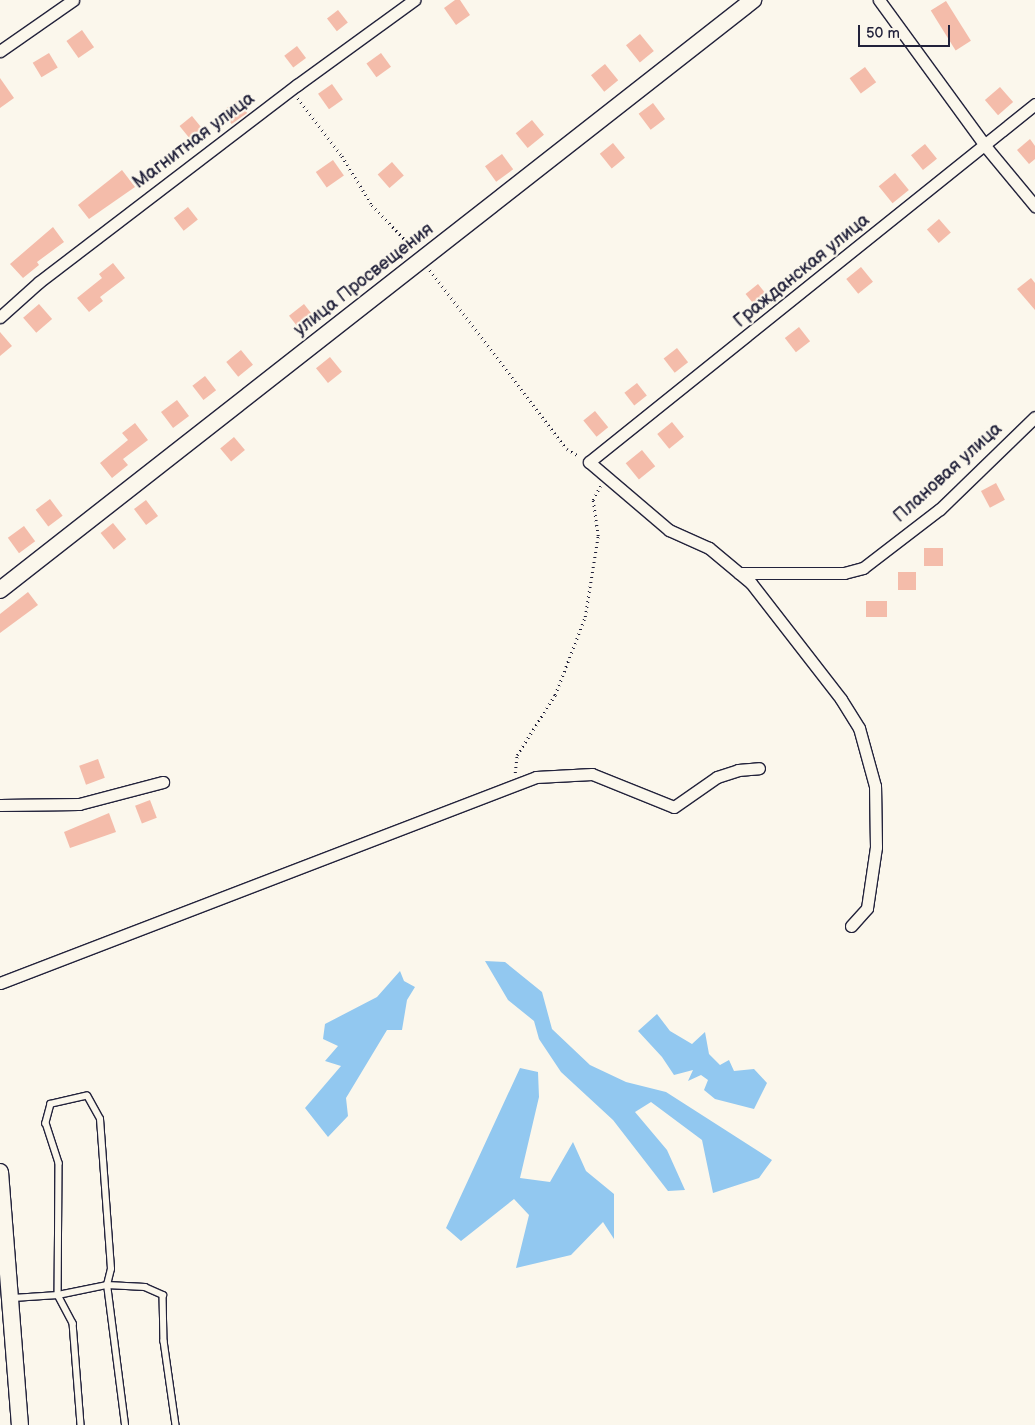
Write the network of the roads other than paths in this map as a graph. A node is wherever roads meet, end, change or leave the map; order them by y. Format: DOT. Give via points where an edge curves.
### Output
graph roads {
  1 [pos="73,0"];
  2 [pos="414,0"];
  3 [pos="753,0"];
  4 [pos="879,0"];
  5 [pos="0,51"];
  6 [pos="1035,104"];
  7 [pos="986,147"];
  8 [pos="1035,206"];
  9 [pos="0,317"];
  10 [pos="1035,417"];
  11 [pos="739,573"];
  12 [pos="0,590"];
  13 [pos="759,768"];
  14 [pos="163,782"];
  15 [pos="0,805"];
  16 [pos="851,926"];
  17 [pos="0,983"];
  18 [pos="0,1172"];
  19 [pos="107,1285"];
  20 [pos="58,1295"];
  21 [pos="10,1298"];
  22 [pos="20,1425"];
  23 [pos="82,1425"];
  24 [pos="125,1425"];
  25 [pos="176,1425"];
  1 -- 5 [label="street"];
  2 -- 9 [label="street, Магнитная улица" via="291,89 39,282"];
  3 -- 12 [label="street, улица Просвещения"];
  4 -- 7 [label="street"];
  6 -- 7 [label="street, Гражданская улица"];
  7 -- 8 [label="street"];
  7 -- 11 [label="street, Гражданская улица" via="589,462 669,530 709,548"];
  10 -- 11 [label="street, Плановая улица" via="940,510 863,568 844,573"];
  11 -- 16 [label="street" via="751,583 841,699 859,728 868,756 875,786 876,847 867,908"];
  13 -- 17 [label="street" via="717,777 674,807 592,774 536,777"];
  14 -- 15 [label="street" via="79,804"];
  18 -- 21 [label="street"];
  19 -- 20 [label="lane"];
  19 -- 20 [label="lane" via="111,1269 100,1119 87,1096 51,1104 46,1123 59,1163"];
  19 -- 24 [label="lane"];
  19 -- 25 [label="lane" via="145,1287 163,1295 164,1341"];
  20 -- 21 [label="lane"];
  20 -- 23 [label="lane" via="73,1323"];
  21 -- 22 [label="street"];
}
